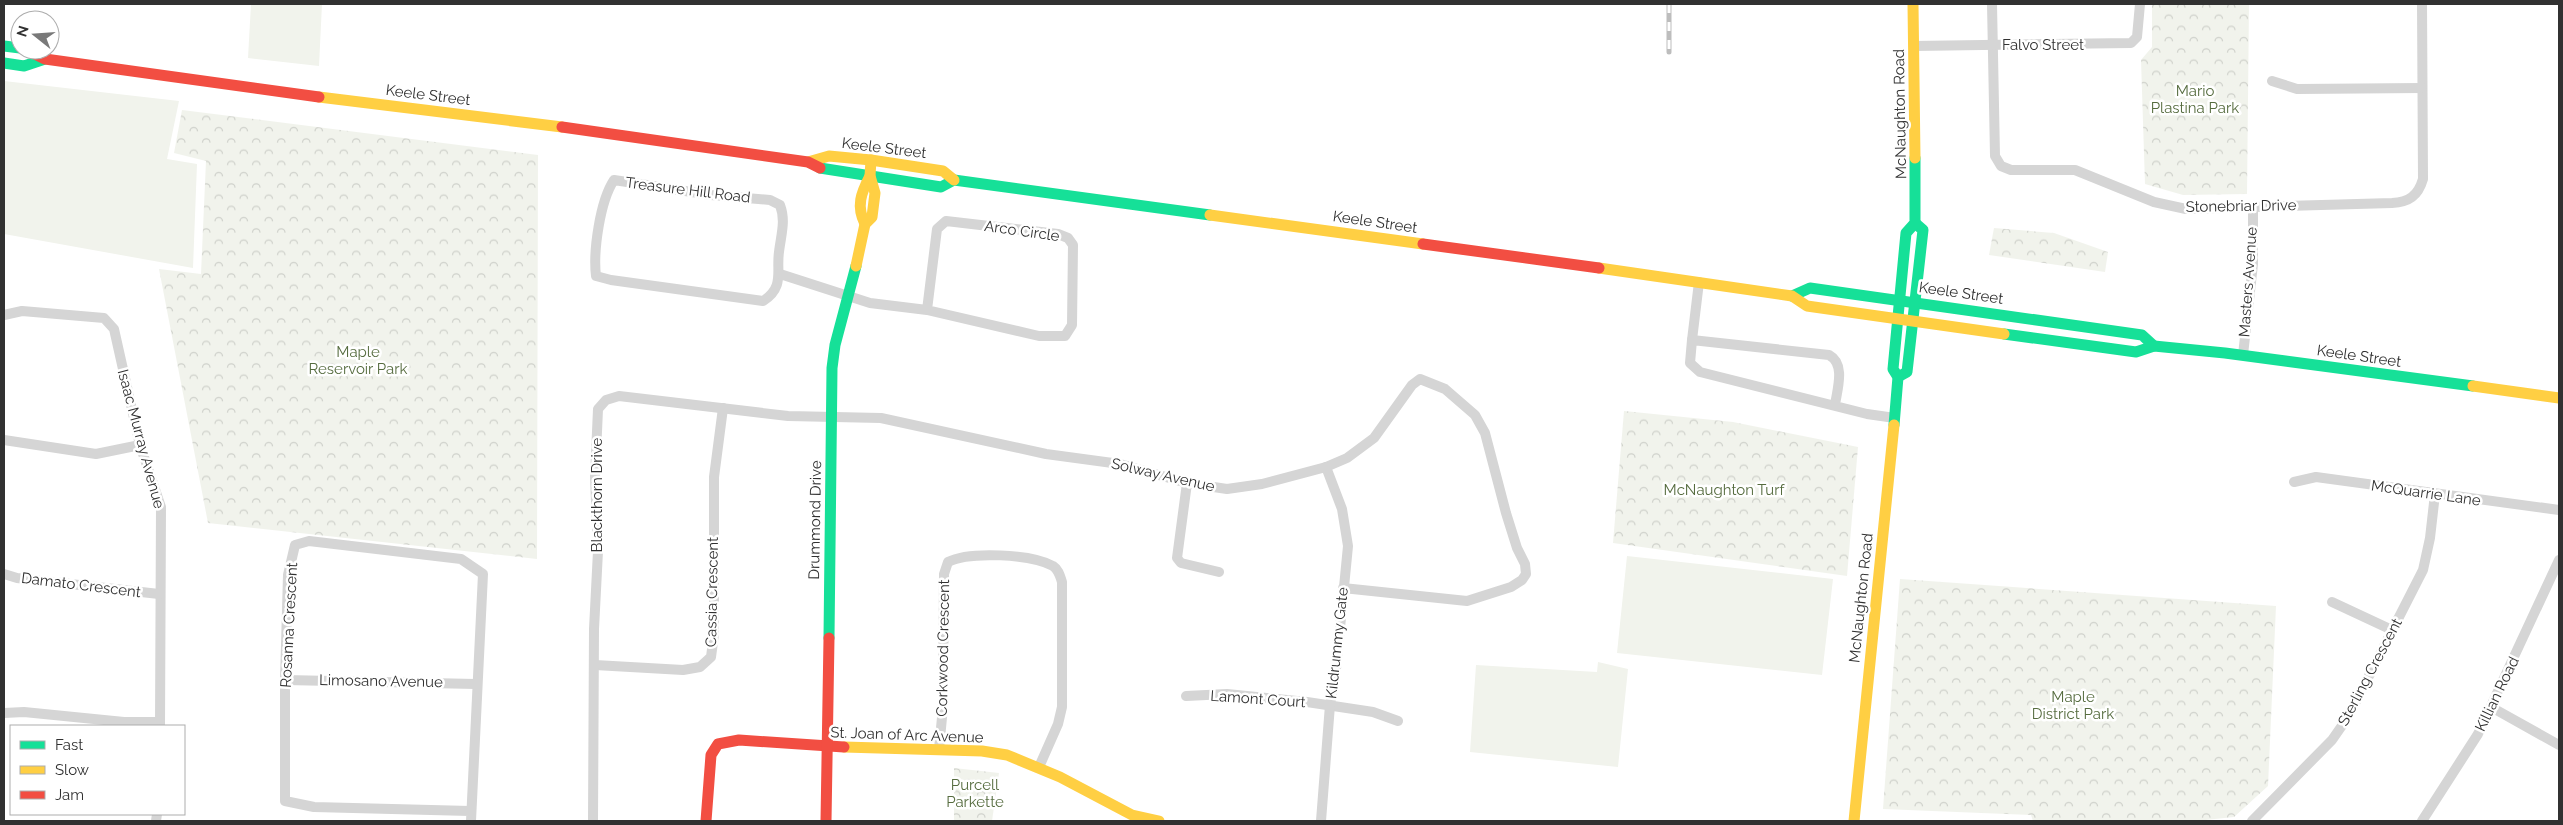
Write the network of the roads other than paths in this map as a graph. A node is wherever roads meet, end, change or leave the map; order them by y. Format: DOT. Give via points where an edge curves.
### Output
graph roads {
  1 [pos="1913,4"];
  2 [pos="1992,4"];
  3 [pos="2140,4"];
  4 [pos="2422,4"];
  5 [pos="1993,45"];
  6 [pos="1914,46"];
  7 [pos="42,60"];
  8 [pos="52,60"];
  9 [pos="4,63"];
  10 [pos="2272,80"];
  11 [pos="2422,88"];
  12 [pos="871,160"];
  13 [pos="808,162"];
  14 [pos="870,176"];
  15 [pos="954,180"];
  16 [pos="2253,209"];
  17 [pos="1915,223"];
  18 [pos="780,274"];
  19 [pos="1699,282"];
  20 [pos="848,295"];
  21 [pos="1792,296"];
  22 [pos="1900,300"];
  23 [pos="1915,302"];
  24 [pos="927,310"];
  25 [pos="4,315"];
  26 [pos="1898,317"];
  27 [pos="1913,320"];
  28 [pos="1692,340"];
  29 [pos="2154,346"];
  30 [pos="2242,355"];
  31 [pos="1898,378"];
  32 [pos="2559,398"];
  33 [pos="1835,405"];
  34 [pos="723,408"];
  35 [pos="833,417"];
  36 [pos="1895,418"];
  37 [pos="4,440"];
  38 [pos="140,445"];
  39 [pos="1326,468"];
  40 [pos="2294,482"];
  41 [pos="1187,483"];
  42 [pos="2436,494"];
  43 [pos="2559,510"];
  44 [pos="2559,560"];
  45 [pos="1218,572"];
  46 [pos="4,574"];
  47 [pos="1343,588"];
  48 [pos="159,594"];
  49 [pos="2332,602"];
  50 [pos="2392,630"];
  51 [pos="595,665"];
  52 [pos="285,680"];
  53 [pos="476,684"];
  54 [pos="1186,696"];
  55 [pos="1330,705"];
  56 [pos="2491,707"];
  57 [pos="4,713"];
  58 [pos="1398,721"];
  59 [pos="160,724"];
  60 [pos="2559,745"];
  61 [pos="829,748"];
  62 [pos="939,749"];
  63 [pos="1039,767"];
  64 [pos="470,816"];
  65 [pos="593,821"];
  66 [pos="706,821"];
  67 [pos="826,821"];
  68 [pos="1159,821"];
  69 [pos="1321,821"];
  70 [pos="1854,821"];
  71 [pos="2252,821"];
  72 [pos="2422,821"];
  1 -- 6 [label="main road, McNaughton Road"];
  2 -- 5 [label="street"];
  3 -- 5 [label="street, Falvo Street" via="2137,37 2131,43"];
  4 -- 11 [label="street, Stonebriar Drive"];
  5 -- 6 [label="street, Falvo Street"];
  5 -- 16 [label="street, Stonebriar Drive" via="1995,156 2001,166 2011,170 2075,170 2154,202 2186,209"];
  6 -- 17 [label="main road, McNaughton Road"];
  7 -- 9 [label="main road, Keele Street" via="24,66"];
  8 -- 13 [label="main road, Keele Street"];
  10 -- 11 [label="street" via="2297,89"];
  11 -- 16 [label="street, Stonebriar Drive" via="2423,179 2413,198 2392,203"];
  12 -- 13 [label="main road, Keele Street" via="829,156"];
  12 -- 14 [label="main road, Drummond Drive"];
  12 -- 15 [label="main road, Keele Street" via="943,171"];
  13 -- 14 [label="main road, Keele Street" via="826,170"];
  14 -- 15 [label="main road, Keele Street" via="941,187"];
  14 -- 20 [label="main road, Drummond Drive" via="861,192 858,213 865,224"];
  15 -- 19 [label="main road, Keele Street"];
  16 -- 30 [label="street, Masters Avenue" via="2253,264"];
  17 -- 22 [label="main road, McNaughton Road" via="1906,233"];
  17 -- 23 [label="main road, McNaughton Road" via="1922,230"];
  18 -- 18 [label="street, Treasure Hill Road" via="778,254 785,217 780,205 770,200 614,180 607,191 594,260 596,276 762,300 770,296"];
  18 -- 20 [label="street"];
  19 -- 21 [label="main road, Keele Street"];
  19 -- 28 [label="street"];
  20 -- 24 [label="street, Arco Circle" via="870,303"];
  20 -- 35 [label="main road, Drummond Drive" via="834,345"];
  21 -- 22 [label="main road, Keele Street" via="1810,288"];
  21 -- 26 [label="main road, Keele Street" via="1807,306"];
  22 -- 23 [label="main road, Keele Street"];
  22 -- 26 [label="main road, McNaughton Road"];
  23 -- 27 [label="main road, McNaughton Road"];
  23 -- 29 [label="main road, Keele Street" via="2142,335"];
  24 -- 24 [label="street, Arco Circle" via="1039,336 1065,336 1072,325 1073,245 1068,238 1058,234 946,221 937,229"];
  25 -- 38 [label="street, Isaac Murray Avenue" via="22,311 104,318 114,329"];
  26 -- 27 [label="main road, Keele Street"];
  26 -- 31 [label="main road, McNaughton Road" via="1893,369"];
  27 -- 29 [label="main road, Keele Street" via="2136,352"];
  27 -- 31 [label="main road, McNaughton Road" via="1907,372"];
  28 -- 33 [label="street" via="1690,364 1700,372"];
  28 -- 33 [label="street" via="1829,355 1839,366"];
  29 -- 30 [label="main road, Keele Street"];
  30 -- 32 [label="main road, Keele Street"];
  31 -- 36 [label="main road, McNaughton Road"];
  33 -- 36 [label="street"];
  34 -- 35 [label="street, Blackthorn Drive" via="788,416"];
  34 -- 51 [label="street, Cassia Crescent" via="714,477 714,634 711,657 700,667 683,670"];
  34 -- 51 [label="street, Blackthorn Drive" via="619,396 606,400 598,409"];
  35 -- 41 [label="street, Solway Avenue" via="905,422 1046,454 1120,464"];
  35 -- 61 [label="main road, Drummond Drive" via="829,532"];
  36 -- 70 [label="main road, McNaughton Road"];
  37 -- 38 [label="street" via="96,454"];
  38 -- 48 [label="street, Isaac Murray Avenue" via="161,507"];
  39 -- 41 [label="street, Solway Avenue" via="1243,488 1226,489"];
  39 -- 47 [label="street, Kildrummy Gate" via="1346,525 1348,546"];
  39 -- 47 [label="street, Solway Avenue" via="1374,438 1420,379 1445,389 1475,415 1486,433 1506,513 1526,568 1522,580 1511,587 1466,601"];
  40 -- 42 [label="street, McQuarrie Lane" via="2316,478"];
  41 -- 45 [label="street" via="1177,558 1181,563"];
  42 -- 43 [label="street, McQuarrie Lane"];
  42 -- 50 [label="street, Sterling Crescent" via="2423,570"];
  44 -- 56 [label="street, Killian Road"];
  46 -- 48 [label="street, Damato Crescent"];
  47 -- 55 [label="street, Kildrummy Gate"];
  48 -- 59 [label="street, Isaac Murray Avenue"];
  49 -- 50 [label="street"];
  50 -- 71 [label="street, Sterling Crescent" via="2348,717 2332,740"];
  51 -- 65 [label="street, Blackthorn Drive"];
  52 -- 53 [label="street, Limosano Avenue"];
  52 -- 53 [label="street, Rosanna Crescent" via="288,575 295,545 309,540 461,558 484,574"];
  52 -- 64 [label="street, Rosanna Crescent" via="285,801 314,807"];
  53 -- 64 [label="street, Rosanna Crescent"];
  54 -- 55 [label="street, Lamont Court" via="1227,694"];
  55 -- 58 [label="street, Lamont Court" via="1372,712"];
  55 -- 69 [label="street, Kildrummy Gate"];
  56 -- 60 [label="street"];
  56 -- 72 [label="street, Killian Road"];
  57 -- 59 [label="street"];
  61 -- 62 [label="main road, St. Joan of Arc Avenue"];
  61 -- 66 [label="main road, St. Joan of Arc Avenue" via="738,740 718,744 712,755"];
  61 -- 67 [label="main road, Drummond Drive"];
  62 -- 63 [label="main road, St. Joan of Arc Avenue" via="1008,755"];
  62 -- 63 [label="street, Corkwood Crescent" via="943,707 944,574 948,562 973,555 1007,556 1053,566 1062,582 1062,707"];
  63 -- 68 [label="main road, St. Joan of Arc Avenue" via="1132,815"];
}
